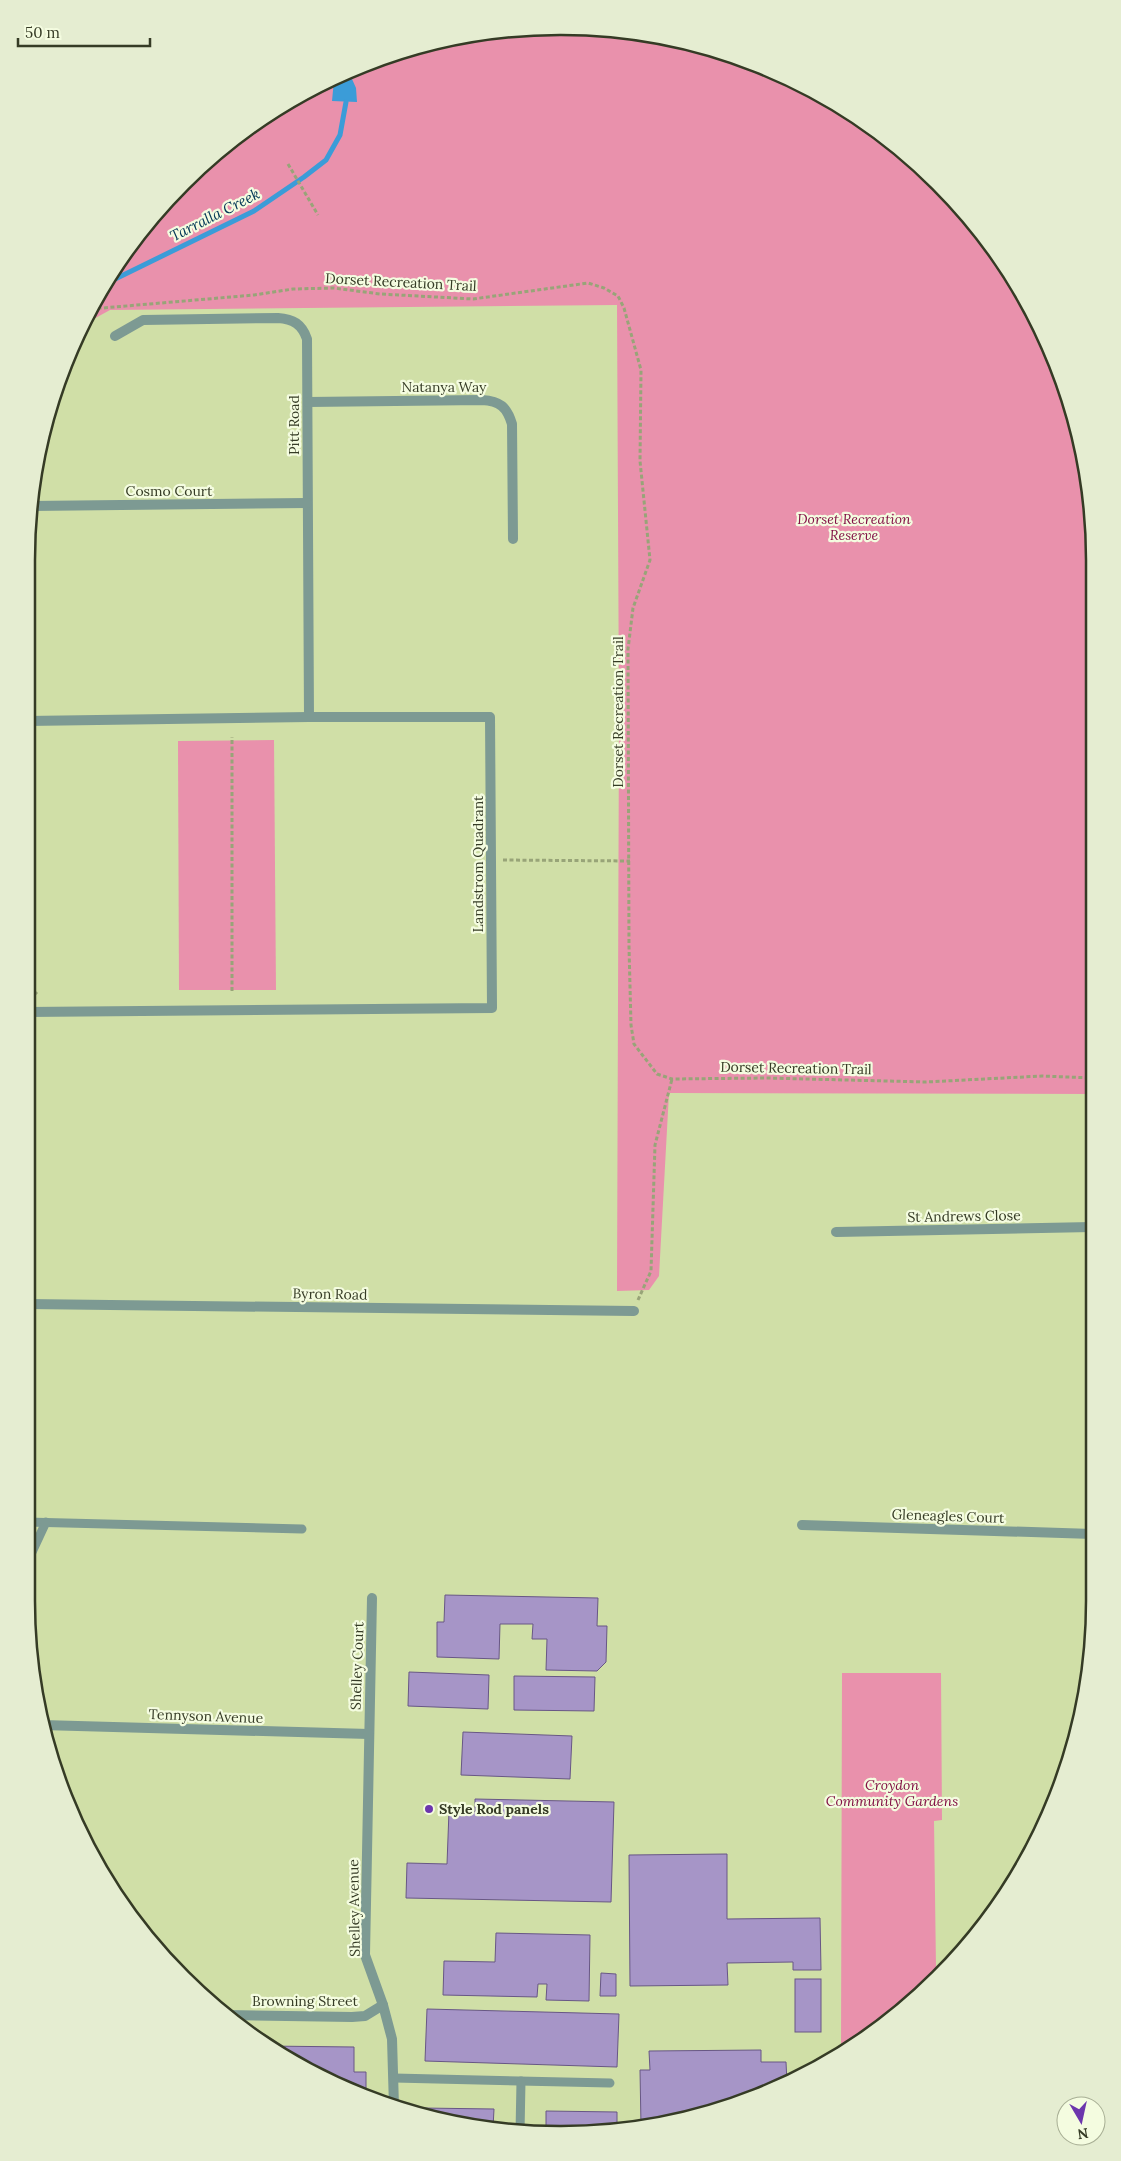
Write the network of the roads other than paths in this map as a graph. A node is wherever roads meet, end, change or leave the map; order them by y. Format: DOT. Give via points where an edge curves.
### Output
graph roads {
  1 [pos="115,336"];
  2 [pos="308,402"];
  3 [pos="307,503"];
  4 [pos="38,506"];
  5 [pos="513,539"];
  6 [pos="309,717"];
  7 [pos="35,721"];
  8 [pos="35,1012"];
  9 [pos="1086,1228"];
  10 [pos="836,1232"];
  11 [pos="35,1304"];
  12 [pos="634,1311"];
  13 [pos="35,1522"];
  14 [pos="46,1522"];
  15 [pos="802,1525"];
  16 [pos="302,1529"];
  17 [pos="1086,1534"];
  18 [pos="35,1546"];
  19 [pos="372,1598"];
  20 [pos="50,1725"];
  21 [pos="368,1734"];
  22 [pos="383,2005"];
  23 [pos="239,2015"];
  24 [pos="394,2078"];
  25 [pos="521,2081"];
  26 [pos="610,2083"];
  27 [pos="394,2099"];
  28 [pos="520,2124"];
  1 -- 2 [label="street, Pitt Road" via="143,320 289,319 298,323 307,340"];
  2 -- 3 [label="street, Pitt Road"];
  2 -- 5 [label="street, Natanya Way" via="482,400 503,405 512,424"];
  3 -- 4 [label="street, Cosmo Court"];
  3 -- 6 [label="street, Pitt Road"];
  6 -- 7 [label="street, Landstrom Quadrant"];
  6 -- 8 [label="street, Landstrom Quadrant" via="490,717 492,1008"];
  9 -- 10 [label="street, St Andrews Close"];
  11 -- 12 [label="street, Byron Road"];
  13 -- 14 [label="lane"];
  14 -- 16 [label="lane"];
  14 -- 18 [label="lane"];
  15 -- 17 [label="street, Gleneagles Court"];
  19 -- 21 [label="street, Shelley Court"];
  20 -- 21 [label="street, Tennyson Avenue"];
  21 -- 22 [label="street, Shelley Avenue" via="365,1955"];
  22 -- 23 [label="street, Browning Street" via="365,2016 352,2017"];
  22 -- 24 [label="street, Shelley Avenue" via="392,2039"];
  24 -- 25 [label="lane"];
  24 -- 27 [label="street, Shelley Avenue"];
  25 -- 26 [label="lane"];
  25 -- 28 [label="lane"];
}
